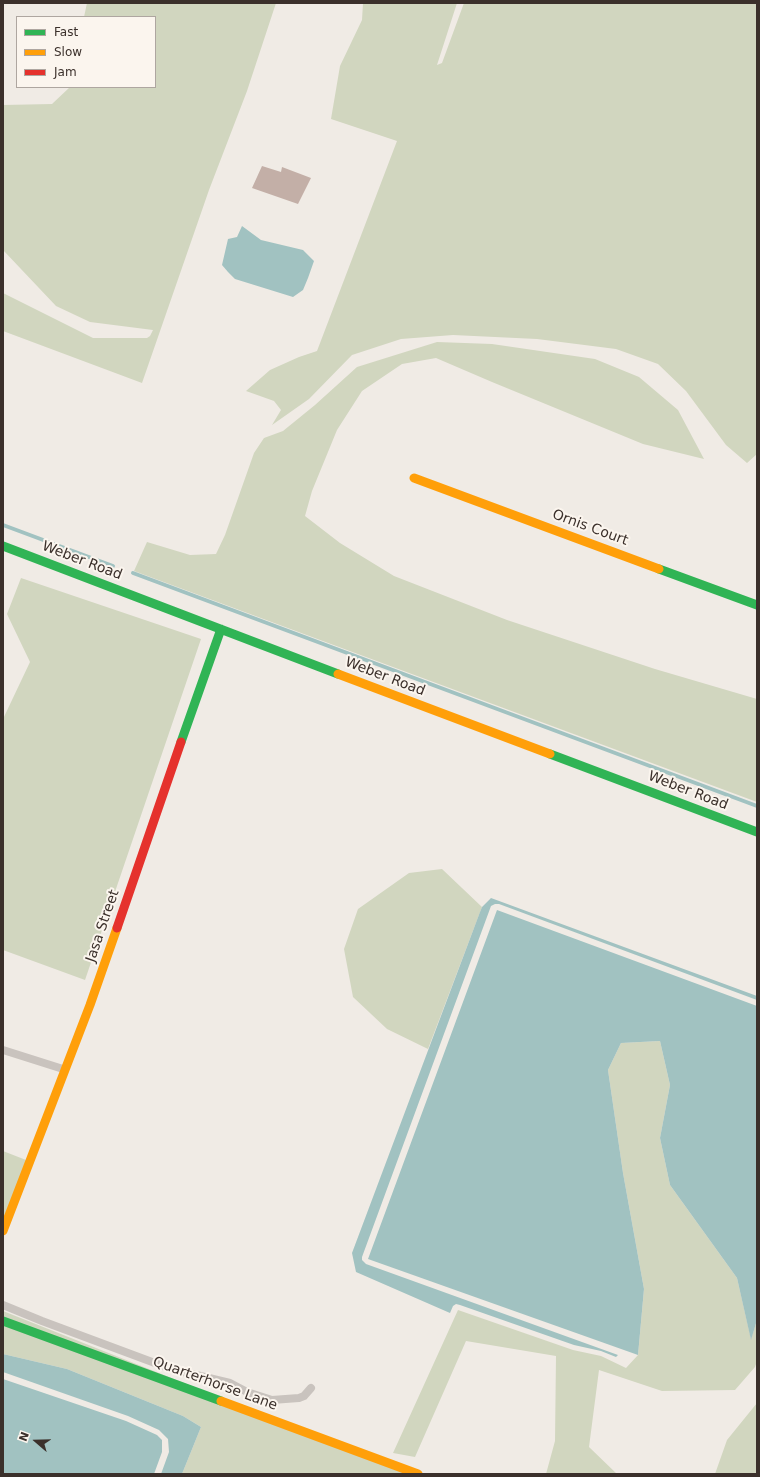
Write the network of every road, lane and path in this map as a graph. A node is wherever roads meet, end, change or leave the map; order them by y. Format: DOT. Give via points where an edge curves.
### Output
graph roads {
  1 [pos="414,478"];
  2 [pos="3,546"];
  3 [pos="757,605"];
  4 [pos="221,629"];
  5 [pos="757,832"];
  6 [pos="3,1050"];
  7 [pos="65,1070"];
  8 [pos="3,1231"];
  9 [pos="3,1305"];
  10 [pos="3,1321"];
  11 [pos="311,1388"];
  12 [pos="418,1474"];
  1 -- 3 [label="street, Ornis Court"];
  2 -- 4 [label="street, Weber Road"];
  4 -- 5 [label="street, Weber Road"];
  4 -- 7 [label="street, Jasa Street"];
  6 -- 7 [label="lane"];
  7 -- 8 [label="street, Jasa Street"];
  9 -- 11 [label="lane" via="170,1368 230,1383 272,1400 299,1398"];
  10 -- 12 [label="street, Quarterhorse Lane"];
}
